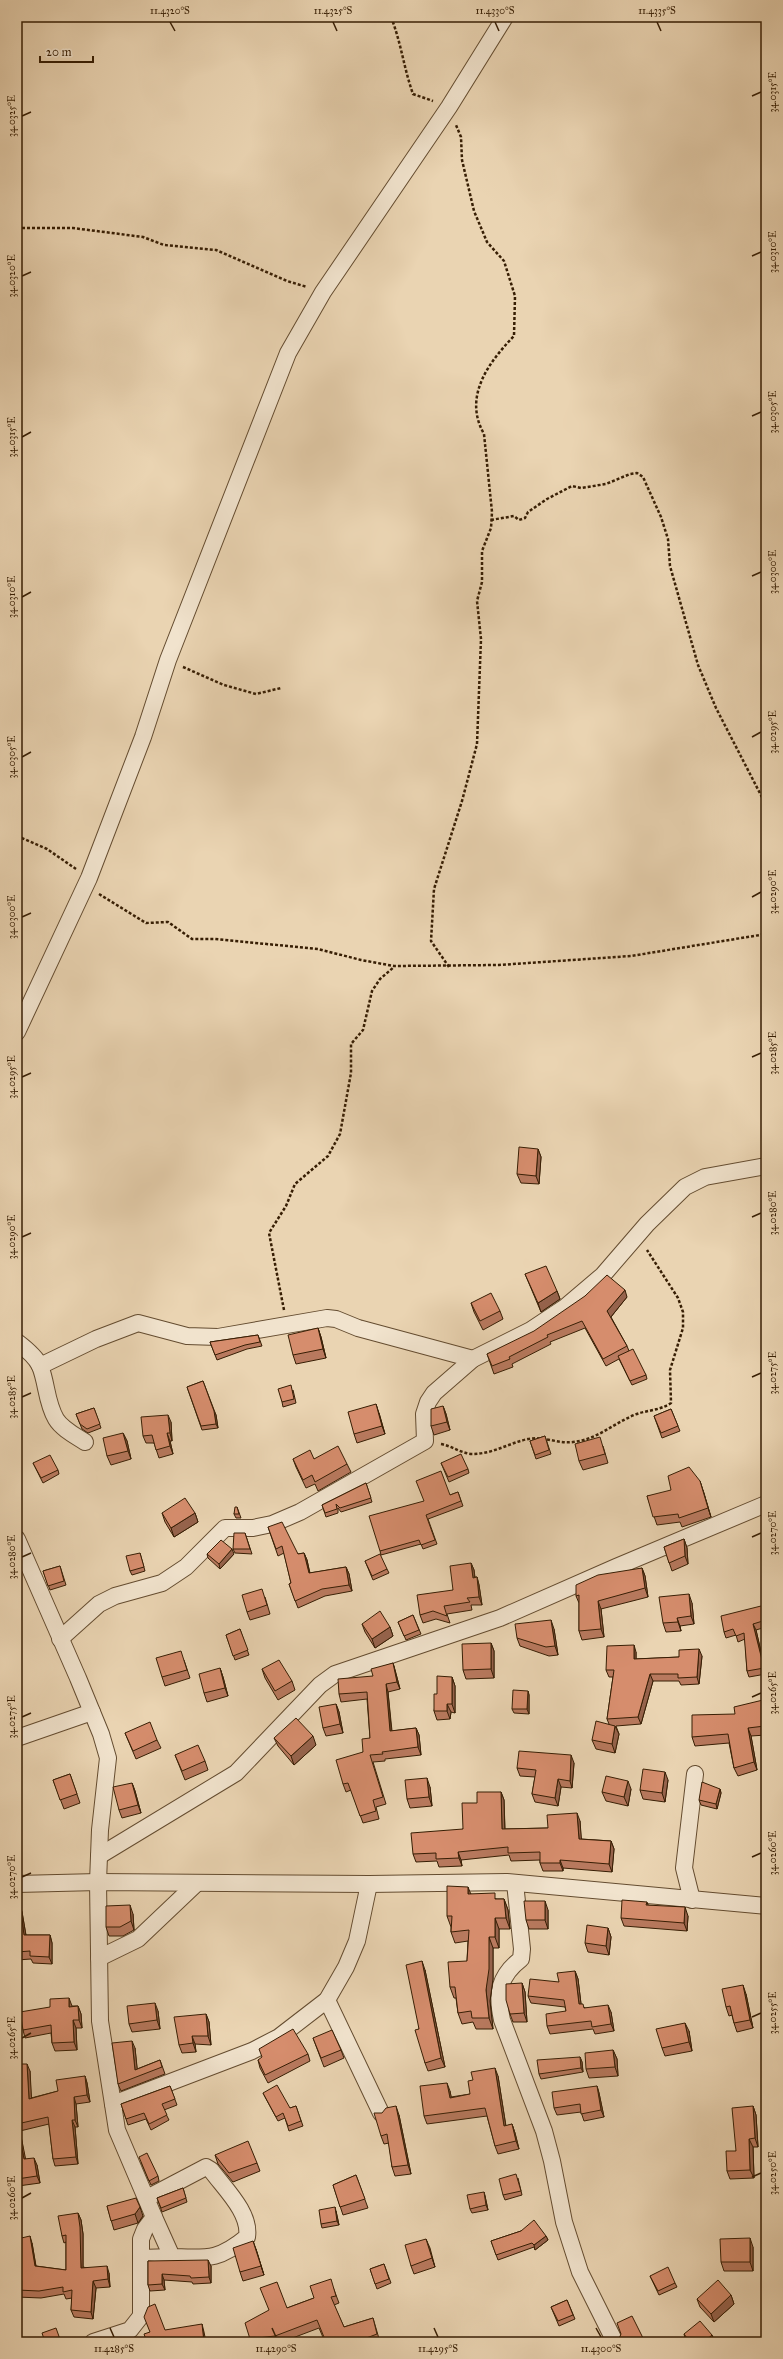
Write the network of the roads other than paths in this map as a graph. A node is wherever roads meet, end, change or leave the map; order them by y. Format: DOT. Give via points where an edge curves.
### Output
graph roads {
  1 [pos="505,17"];
  2 [pos="17,1032"];
  3 [pos="766,1166"];
  4 [pos="17,1342"];
  5 [pos="473,1359"];
  6 [pos="40,1366"];
  7 [pos="85,1442"];
  8 [pos="766,1504"];
  9 [pos="17,1538"];
  10 [pos="60,1639"];
  11 [pos="92,1712"];
  12 [pos="17,1738"];
  13 [pos="695,1774"];
  14 [pos="99,1856"];
  15 [pos="98,1882"];
  16 [pos="197,1883"];
  17 [pos="515,1883"];
  18 [pos="17,1884"];
  19 [pos="370,1884"];
  20 [pos="692,1900"];
  21 [pos="766,1906"];
  22 [pos="99,1958"];
  23 [pos="327,2000"];
  24 [pos="113,2104"];
  25 [pos="381,2113"];
  26 [pos="147,2198"];
  27 [pos="154,2217"];
  28 [pos="172,2257"];
  29 [pos="141,2258"];
  30 [pos="93,2342"];
  31 [pos="615,2342"];
  1 -- 2 [label="street" via="449,107 323,292 288,353 168,660 143,737 89,878"];
  3 -- 5 [label="street" via="705,1177 685,1187 603,1275 564,1308 531,1330"];
  4 -- 6 [label="street" via="26,1348"];
  5 -- 6 [label="street" via="358,1328 336,1318 218,1337 187,1336 138,1323 96,1339"];
  5 -- 10 [label="street" via="434,1393 428,1402 424,1414 424,1441 300,1512 272,1524 253,1528 225,1528 186,1567 162,1583 115,1596 99,1604"];
  6 -- 7 [label="street" via="46,1395 56,1420 71,1434"];
  8 -- 14 [label="street" via="500,1618 335,1674 320,1685 236,1773"];
  9 -- 10 [label="street"];
  10 -- 11 [label="street"];
  11 -- 12 [label="street"];
  11 -- 14 [label="street" via="108,1758"];
  13 -- 20 [label="street" via="684,1868"];
  14 -- 15 [label="street"];
  15 -- 16 [label="street"];
  15 -- 18 [label="street"];
  15 -- 22 [label="street"];
  16 -- 19 [label="street"];
  16 -- 22 [label="street" via="138,1939"];
  17 -- 19 [label="street"];
  17 -- 20 [label="street"];
  17 -- 31 [label="street" via="521,1959 509,1968 503,1978 500,2014 544,2131 564,2222 580,2272"];
  19 -- 23 [label="street" via="357,1941"];
  20 -- 21 [label="street"];
  22 -- 24 [label="street" via="100,2021"];
  23 -- 24 [label="street" via="279,2037 252,2052"];
  23 -- 25 [label="street"];
  24 -- 26 [label="street" via="117,2130"];
  26 -- 27 [label="street"];
  26 -- 28 [label="street" via="206,2167 211,2170 249,2226 247,2237 224,2254 211,2258"];
  27 -- 28 [label="street"];
  27 -- 29 [label="street" via="140,2239"];
  28 -- 29 [label="street"];
  29 -- 30 [label="street" via="141,2316 130,2330"];
}
